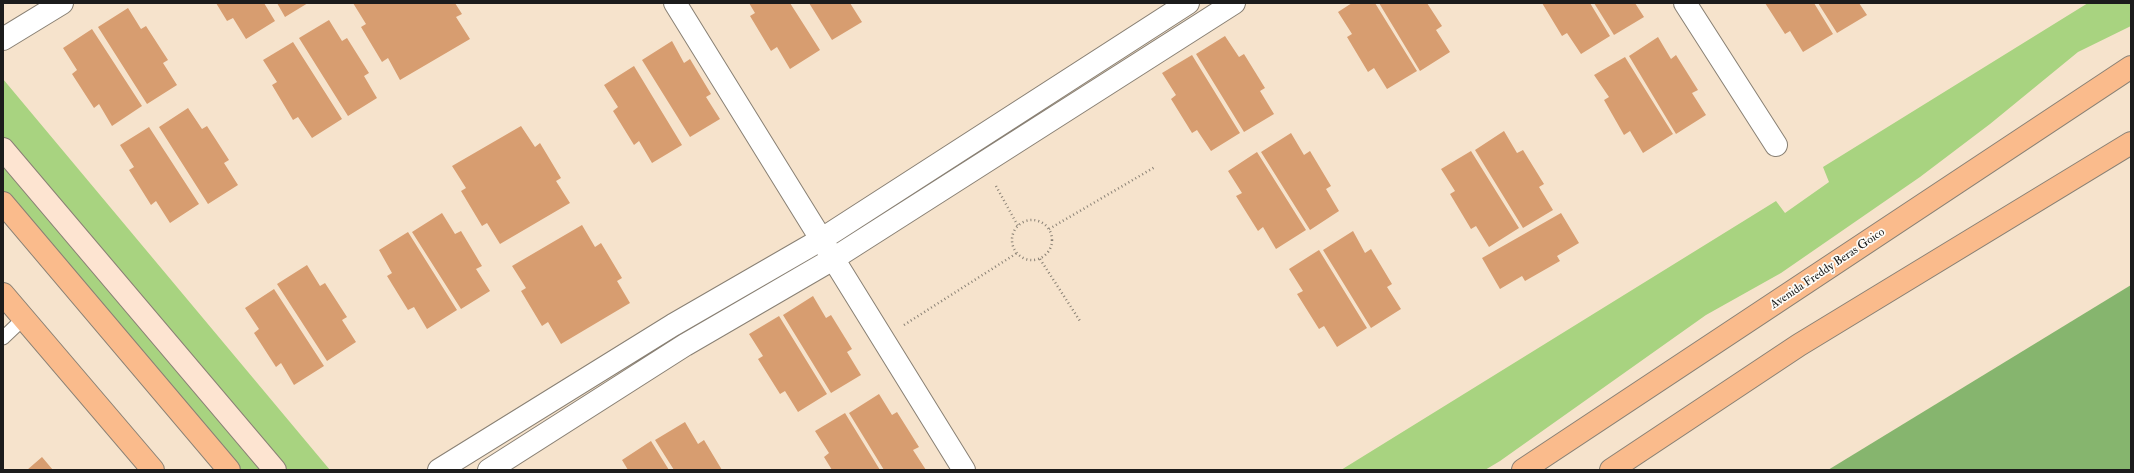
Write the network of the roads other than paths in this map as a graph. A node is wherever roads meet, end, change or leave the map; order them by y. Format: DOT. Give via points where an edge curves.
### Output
graph roads {
  1 [pos="62,3"];
  2 [pos="675,3"];
  3 [pos="1188,3"];
  4 [pos="1234,3"];
  5 [pos="1685,3"];
  6 [pos="3,39"];
  7 [pos="2131,67"];
  8 [pos="970,142"];
  9 [pos="2131,143"];
  10 [pos="1776,146"];
  11 [pos="3,149"];
  12 [pos="984,163"];
  13 [pos="3,203"];
  14 [pos="822,239"];
  15 [pos="833,259"];
  16 [pos="3,294"];
  17 [pos="23,319"];
  18 [pos="673,325"];
  19 [pos="3,338"];
  20 [pos="685,345"];
  21 [pos="517,422"];
  22 [pos="530,444"];
  23 [pos="153,470"];
  24 [pos="230,470"];
  25 [pos="275,470"];
  26 [pos="439,470"];
  27 [pos="489,470"];
  28 [pos="964,470"];
  29 [pos="1523,470"];
  30 [pos="1611,470"];
  1 -- 6 [label="street"];
  2 -- 14 [label="street"];
  3 -- 8 [label="street"];
  4 -- 12 [label="street"];
  5 -- 10 [label="street"];
  7 -- 29 [label="main road, Avenida Freddy Beras Goico"];
  8 -- 12 [label="street"];
  8 -- 14 [label="street"];
  9 -- 30 [label="main road" via="1800,345"];
  11 -- 25 [label="street"];
  12 -- 15 [label="street"];
  13 -- 24 [label="main road"];
  14 -- 15 [label="street"];
  14 -- 18 [label="street"];
  15 -- 20 [label="street"];
  15 -- 28 [label="street"];
  16 -- 17 [label="main road"];
  17 -- 19 [label="lane"];
  17 -- 23 [label="main road"];
  18 -- 20 [label="street"];
  18 -- 21 [label="street"];
  20 -- 22 [label="street"];
  21 -- 22 [label="street"];
  21 -- 26 [label="street"];
  22 -- 27 [label="street"];
}
